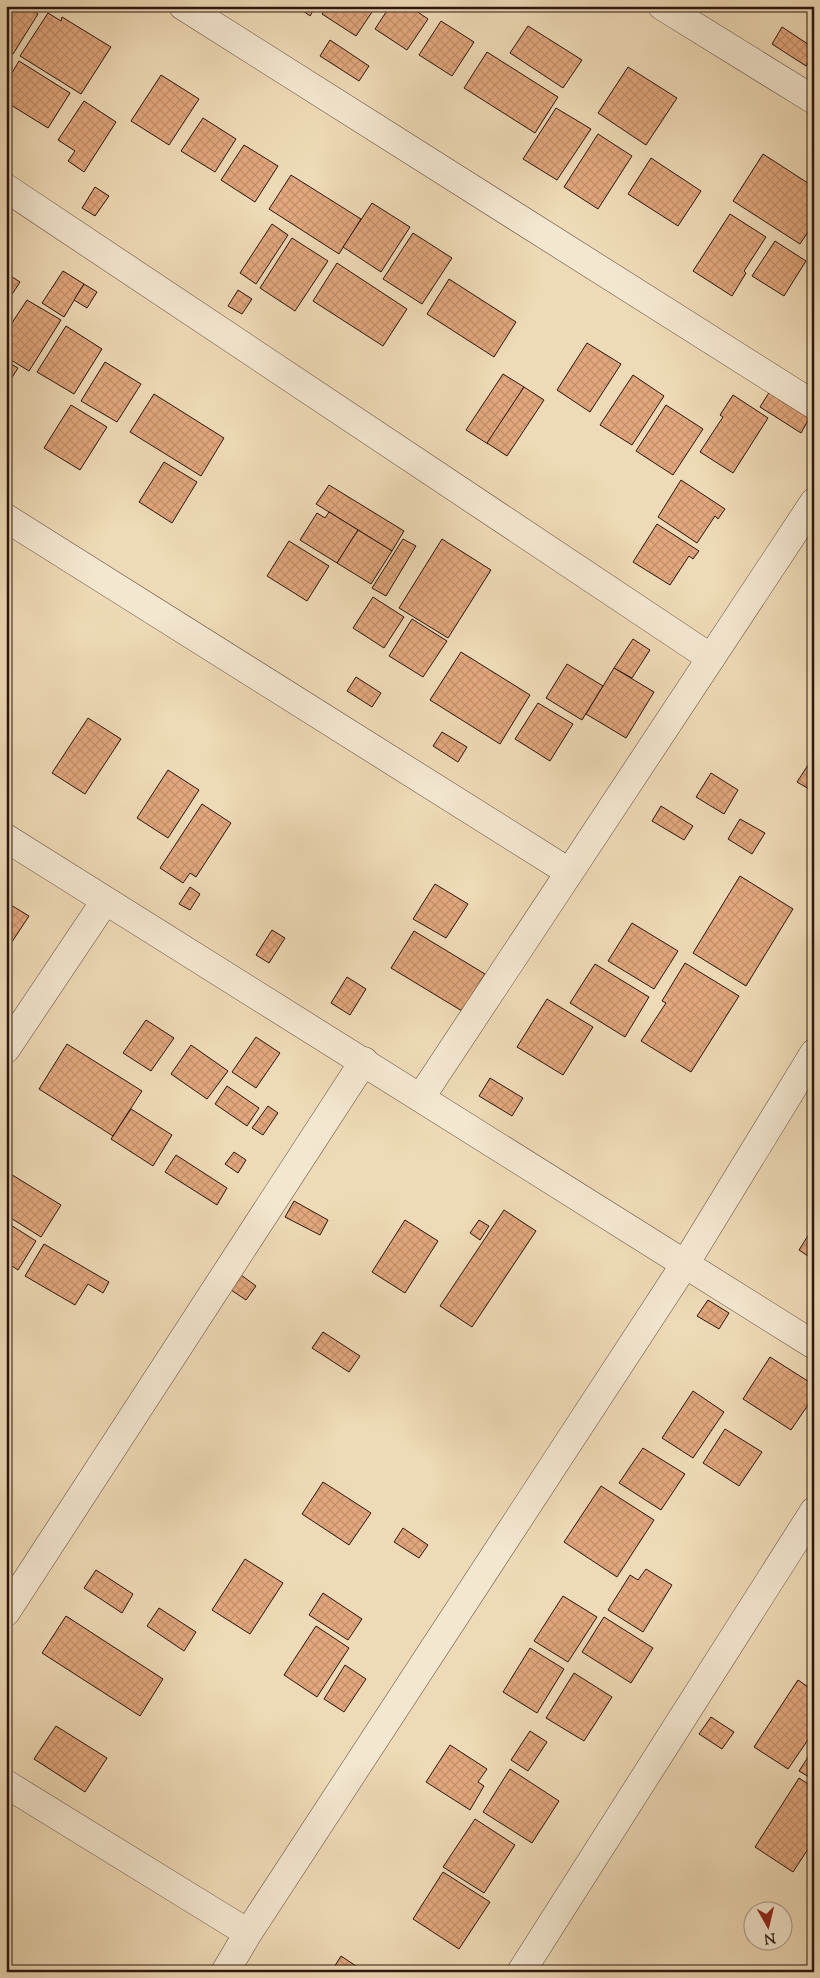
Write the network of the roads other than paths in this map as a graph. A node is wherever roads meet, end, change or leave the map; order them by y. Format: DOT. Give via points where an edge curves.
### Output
graph roads {
  1 [pos="183,6"];
  2 [pos="662,6"];
  3 [pos="814,100"];
  4 [pos="6,188"];
  5 [pos="814,405"];
  6 [pos="814,502"];
  7 [pos="6,518"];
  8 [pos="711,658"];
  9 [pos="6,838"];
  10 [pos="570,872"];
  11 [pos="105,900"];
  12 [pos="6,1049"];
  13 [pos="814,1053"];
  14 [pos="364,1062"];
  15 [pos="421,1098"];
  16 [pos="685,1264"];
  17 [pos="814,1345"];
  18 [pos="814,1511"];
  19 [pos="6,1612"];
  20 [pos="6,1784"];
  21 [pos="248,1933"];
  22 [pos="225,1972"];
  23 [pos="521,1972"];
  1 -- 5 [label="street"];
  2 -- 3 [label="street"];
  4 -- 8 [label="street"];
  6 -- 8 [label="street"];
  7 -- 10 [label="street"];
  8 -- 10 [label="street"];
  9 -- 11 [label="street"];
  10 -- 15 [label="street"];
  11 -- 12 [label="street"];
  11 -- 14 [label="street"];
  13 -- 16 [label="street"];
  14 -- 15 [label="street"];
  14 -- 19 [label="street"];
  15 -- 16 [label="street"];
  16 -- 17 [label="street"];
  16 -- 21 [label="street"];
  18 -- 23 [label="street"];
  20 -- 21 [label="street"];
  21 -- 22 [label="street"];
}
